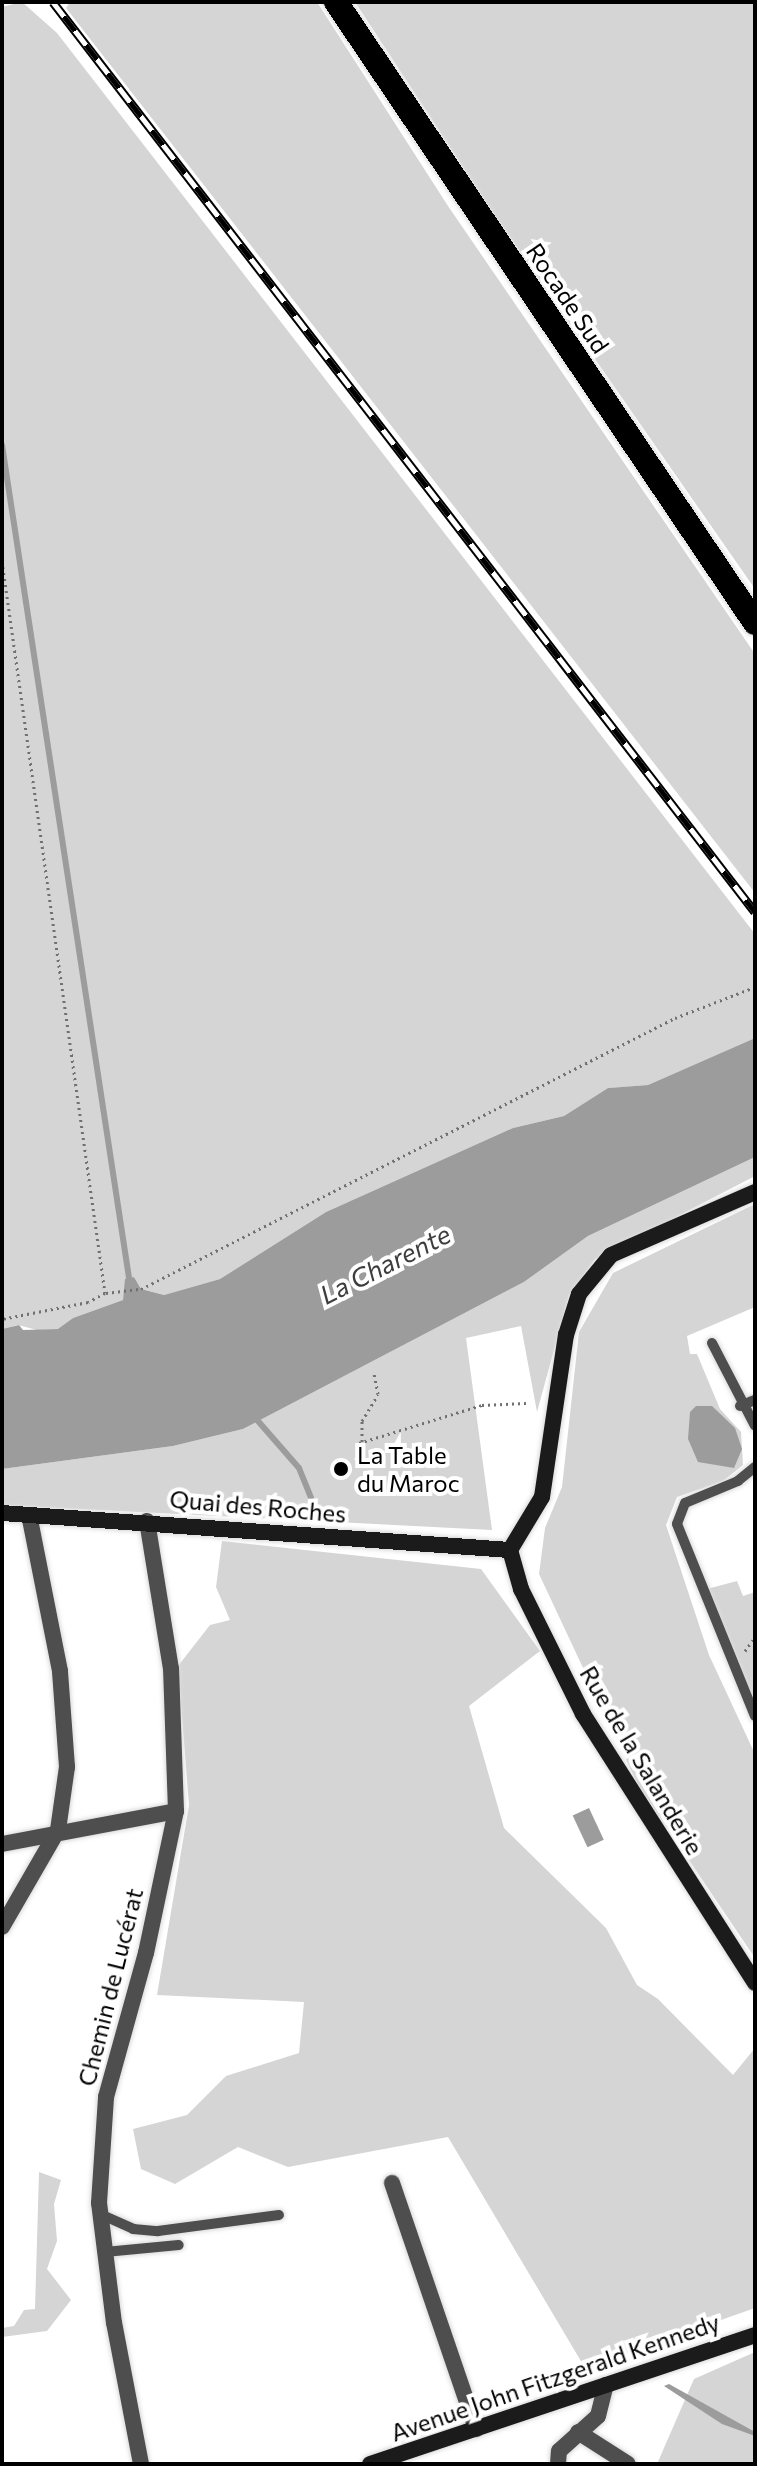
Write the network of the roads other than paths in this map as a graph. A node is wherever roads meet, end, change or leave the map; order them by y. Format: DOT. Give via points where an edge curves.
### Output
graph roads {
  1 [pos="336,2"];
  2 [pos="755,623"];
  3 [pos="755,1192"];
  4 [pos="712,1343"];
  5 [pos="755,1400"];
  6 [pos="740,1406"];
  7 [pos="755,1426"];
  8 [pos="755,1467"];
  9 [pos="2,1513"];
  10 [pos="29,1515"];
  11 [pos="147,1521"];
  12 [pos="510,1550"];
  13 [pos="755,1716"];
  14 [pos="176,1811"];
  15 [pos="58,1830"];
  16 [pos="2,1844"];
  17 [pos="2,1927"];
  18 [pos="755,1983"];
  19 [pos="392,2183"];
  20 [pos="100,2214"];
  21 [pos="279,2215"];
  22 [pos="179,2245"];
  23 [pos="105,2252"];
  24 [pos="755,2335"];
  25 [pos="606,2385"];
  26 [pos="476,2429"];
  27 [pos="578,2432"];
  28 [pos="141,2464"];
  29 [pos="370,2464"];
  30 [pos="558,2464"];
  31 [pos="628,2464"];
  1 -- 2 [label="highway, Rocade Sud"];
  3 -- 12 [label="street" via="611,1255 579,1294 566,1335 542,1497"];
  4 -- 6 [label="lane"];
  5 -- 6 [label="lane"];
  6 -- 7 [label="lane"];
  8 -- 13 [label="lane" via="738,1481 685,1503 677,1524"];
  9 -- 10 [label="street, Quai des Roches"];
  10 -- 11 [label="street, Quai des Roches"];
  10 -- 15 [label="street" via="60,1671 67,1767"];
  11 -- 12 [label="street, Quai des Roches"];
  11 -- 14 [label="street, Chemin de Lucérat" via="171,1669"];
  12 -- 18 [label="street, Rue de la Salanderie" via="521,1589 583,1714"];
  14 -- 15 [label="street"];
  14 -- 20 [label="street, Chemin de Lucérat" via="146,1953 106,2097"];
  15 -- 16 [label="street"];
  15 -- 17 [label="street"];
  19 -- 26 [label="street"];
  20 -- 21 [label="lane" via="133,2229 158,2231"];
  20 -- 23 [label="street, Chemin de Lucérat"];
  22 -- 23 [label="lane"];
  23 -- 28 [label="street, Chemin de Lucérat"];
  24 -- 25 [label="street, Avenue John Fitzgerald Kennedy"];
  25 -- 26 [label="street, Avenue John Fitzgerald Kennedy"];
  25 -- 27 [label="street" via="598,2416"];
  26 -- 29 [label="street, Avenue John Fitzgerald Kennedy"];
  27 -- 30 [label="street" via="559,2451"];
  27 -- 31 [label="street"];
}
